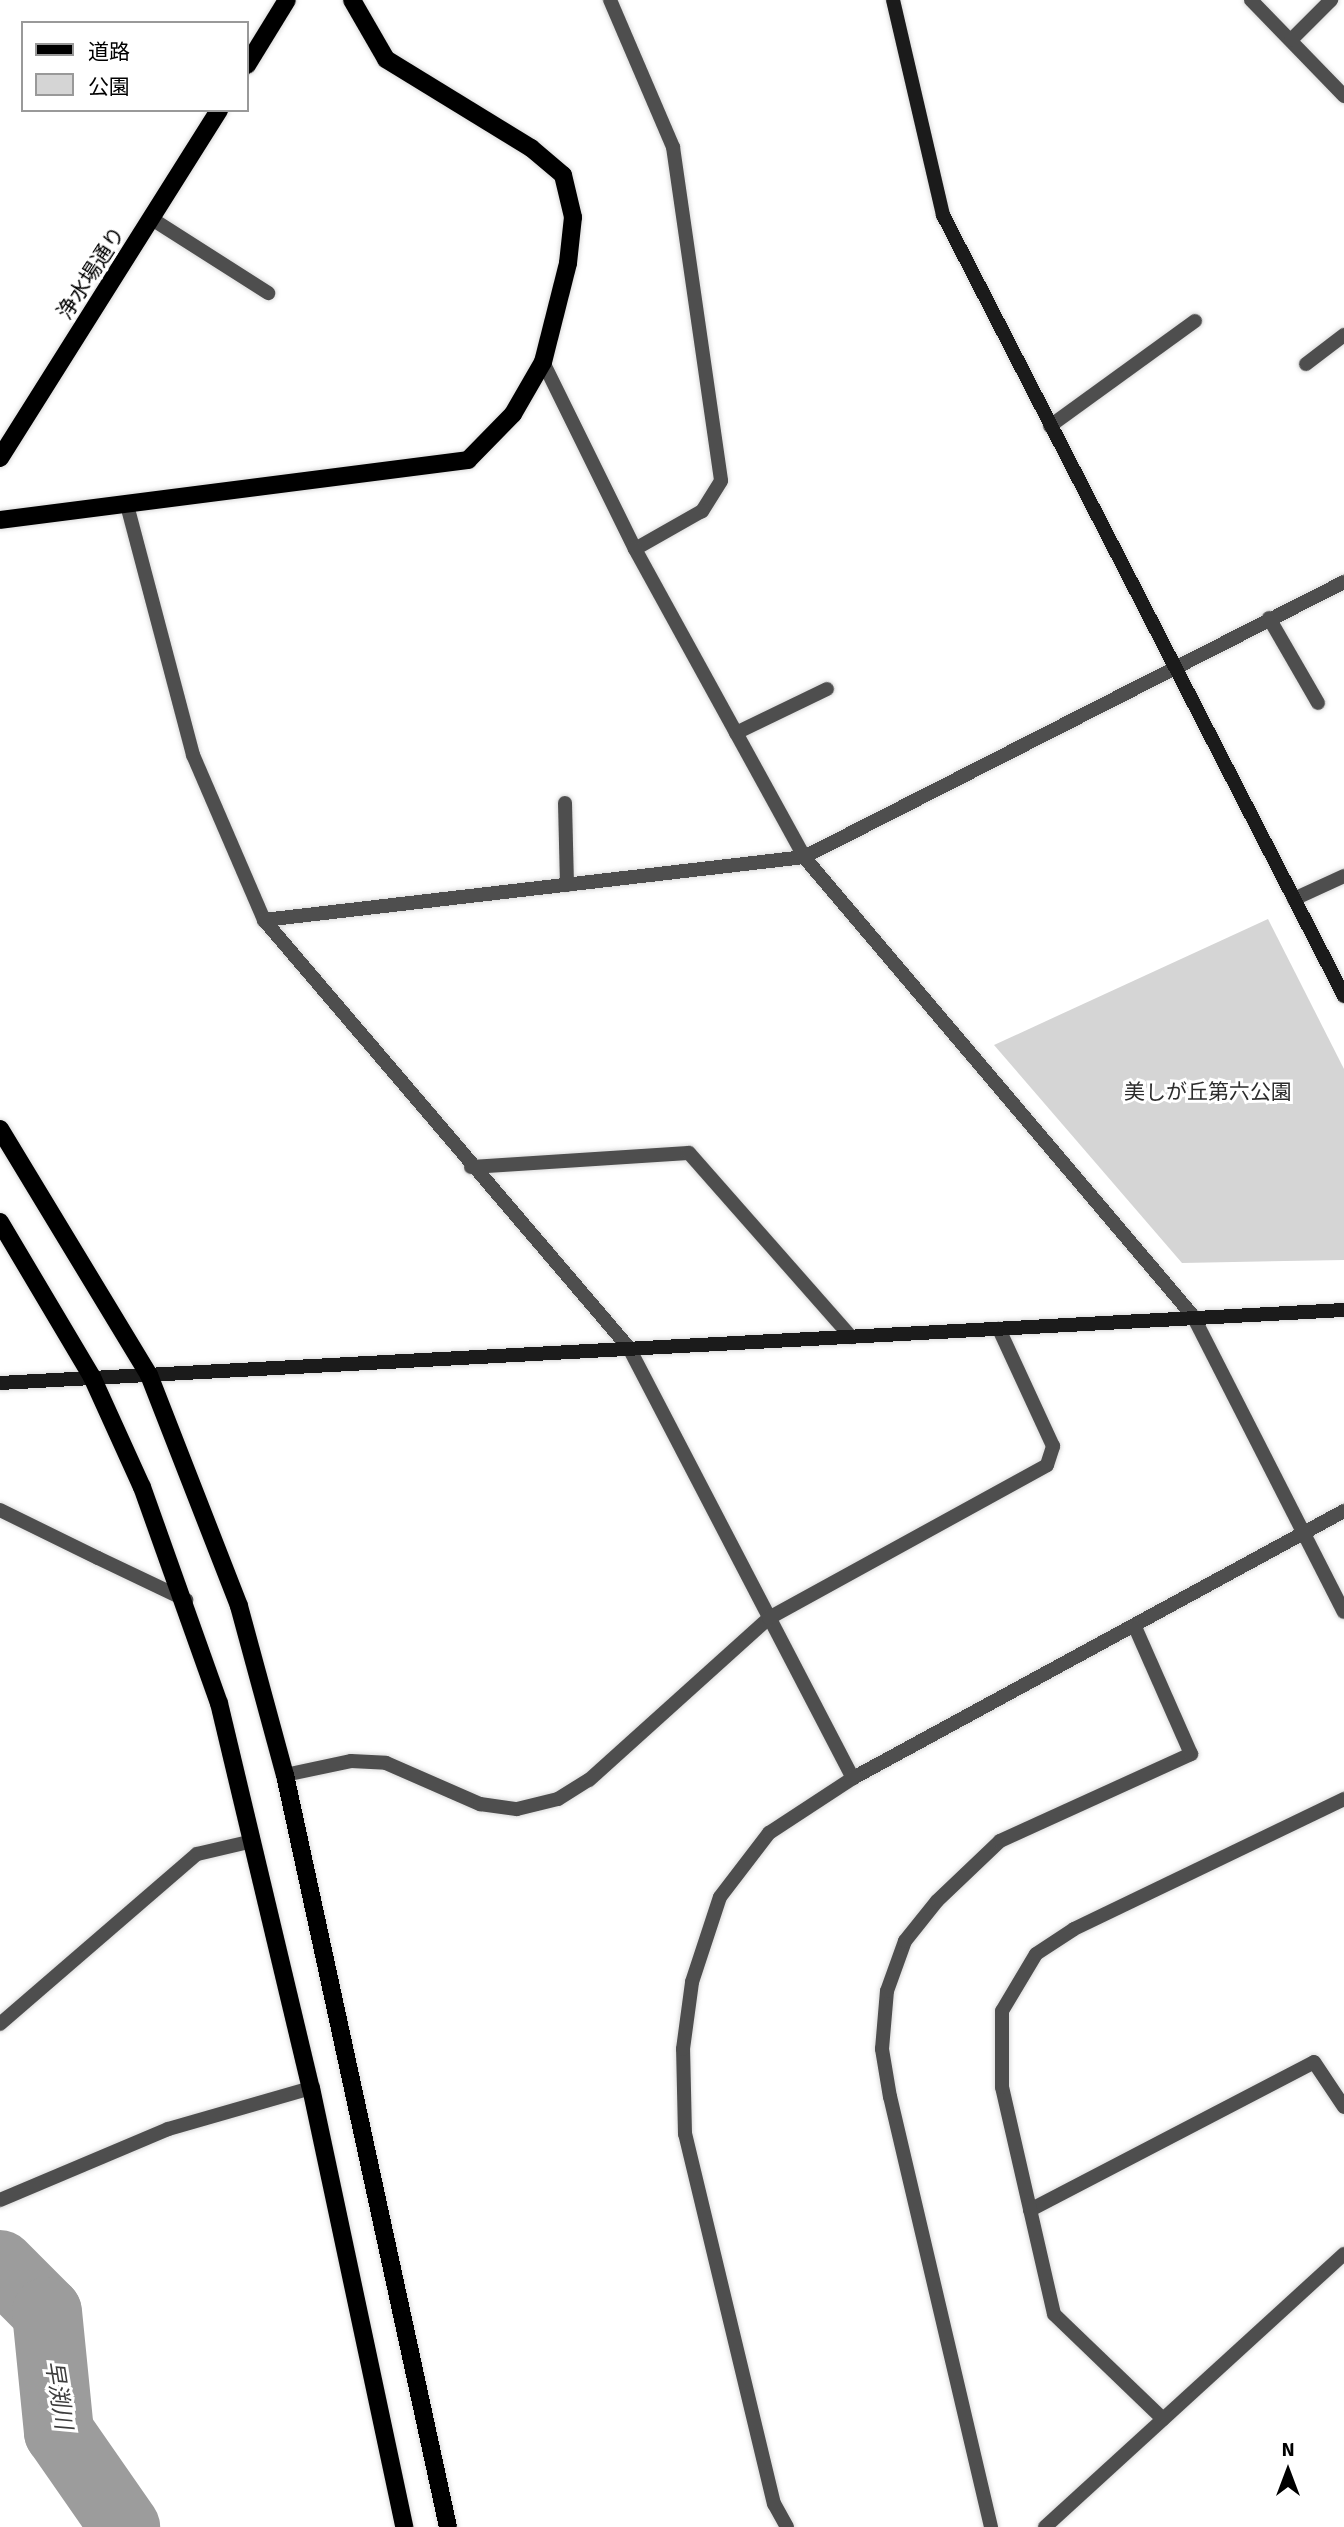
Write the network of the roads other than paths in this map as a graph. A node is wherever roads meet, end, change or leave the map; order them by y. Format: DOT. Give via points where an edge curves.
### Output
graph roads {
  1 [pos="287,0"];
  2 [pos="352,0"];
  3 [pos="610,0"];
  4 [pos="894,0"];
  5 [pos="1251,0"];
  6 [pos="1331,0"];
  7 [pos="1291,40"];
  8 [pos="248,63"];
  9 [pos="1344,96"];
  10 [pos="218,112"];
  11 [pos="152,219"];
  12 [pos="268,293"];
  13 [pos="1195,321"];
  14 [pos="1344,335"];
  15 [pos="543,362"];
  16 [pos="1306,364"];
  17 [pos="1050,426"];
  18 [pos="0,458"];
  19 [pos="127,505"];
  20 [pos="0,520"];
  21 [pos="635,549"];
  22 [pos="1344,582"];
  23 [pos="1269,618"];
  24 [pos="1172,666"];
  25 [pos="827,689"];
  26 [pos="1318,703"];
  27 [pos="736,733"];
  28 [pos="565,803"];
  29 [pos="804,857"];
  30 [pos="1344,876"];
  31 [pos="567,885"];
  32 [pos="1294,899"];
  33 [pos="264,920"];
  34 [pos="1344,996"];
  35 [pos="0,1129"];
  36 [pos="471,1167"];
  37 [pos="0,1222"];
  38 [pos="1344,1310"];
  39 [pos="1193,1316"];
  40 [pos="999,1329"];
  41 [pos="851,1337"];
  42 [pos="629,1348"];
  43 [pos="149,1375"];
  44 [pos="92,1377"];
  45 [pos="0,1384"];
  46 [pos="0,1510"];
  47 [pos="1344,1511"];
  48 [pos="1304,1532"];
  49 [pos="186,1600"];
  50 [pos="1344,1612"];
  51 [pos="769,1618"];
  52 [pos="1135,1627"];
  53 [pos="285,1775"];
  54 [pos="853,1778"];
  55 [pos="1344,1798"];
  56 [pos="253,1841"];
  57 [pos="0,2024"];
  58 [pos="311,2088"];
  59 [pos="1344,2107"];
  60 [pos="0,2200"];
  61 [pos="1030,2210"];
  62 [pos="1344,2254"];
  63 [pos="1163,2418"];
  64 [pos="404,2527"];
  65 [pos="448,2527"];
  66 [pos="786,2527"];
  67 [pos="991,2527"];
  68 [pos="1045,2527"];
  1 -- 8 [label="main road"];
  2 -- 15 [label="main road" via="386,59 531,148 562,176 573,217 570,252"];
  3 -- 21 [label="street" via="673,147 721,481 702,511"];
  4 -- 17 [label="street" via="943,215"];
  5 -- 7 [label="street"];
  6 -- 7 [label="street"];
  7 -- 9 [label="street"];
  10 -- 11 [label="main road, 浄水場通り"];
  11 -- 12 [label="street"];
  11 -- 18 [label="main road, 浄水場通り"];
  13 -- 17 [label="street"];
  14 -- 16 [label="street"];
  15 -- 19 [label="main road" via="513,414 468,460"];
  15 -- 21 [label="street"];
  17 -- 24 [label="street"];
  19 -- 20 [label="main road"];
  19 -- 33 [label="street" via="193,755"];
  21 -- 27 [label="street"];
  22 -- 23 [label="street"];
  23 -- 24 [label="street"];
  23 -- 26 [label="street"];
  24 -- 29 [label="street"];
  24 -- 32 [label="street"];
  25 -- 27 [label="street"];
  27 -- 29 [label="street"];
  28 -- 31 [label="street"];
  29 -- 31 [label="street"];
  29 -- 39 [label="street"];
  30 -- 32 [label="street"];
  31 -- 33 [label="street"];
  32 -- 34 [label="street"];
  33 -- 36 [label="street"];
  35 -- 43 [label="main road"];
  36 -- 41 [label="street" via="689,1153"];
  36 -- 42 [label="street"];
  37 -- 44 [label="main road"];
  38 -- 39 [label="street"];
  39 -- 40 [label="street"];
  39 -- 48 [label="street"];
  40 -- 41 [label="street"];
  40 -- 51 [label="street" via="1053,1446 1047,1465"];
  41 -- 42 [label="street"];
  42 -- 43 [label="street"];
  42 -- 51 [label="street"];
  43 -- 44 [label="street"];
  43 -- 53 [label="main road" via="223,1559"];
  44 -- 45 [label="street"];
  44 -- 49 [label="main road"];
  46 -- 49 [label="street"];
  47 -- 48 [label="street"];
  48 -- 50 [label="street"];
  48 -- 52 [label="street"];
  49 -- 56 [label="main road"];
  51 -- 53 [label="street" via="589,1780 558,1799 517,1808 480,1804 386,1763 351,1761"];
  51 -- 54 [label="street"];
  52 -- 54 [label="street"];
  52 -- 67 [label="street" via="1191,1754 1000,1841 937,1901 905,1941 887,1991 882,2049 890,2097"];
  53 -- 65 [label="main road"];
  54 -- 66 [label="street" via="769,1833 720,1897 692,1982 683,2049 685,2134 774,2504"];
  55 -- 61 [label="street" via="1074,1929 1036,1954 1002,2011 1000,2038 1002,2087"];
  56 -- 57 [label="street" via="197,1854"];
  56 -- 58 [label="main road"];
  58 -- 60 [label="street" via="169,2129"];
  58 -- 64 [label="main road"];
  59 -- 61 [label="street" via="1314,2062"];
  61 -- 63 [label="street" via="1054,2315"];
  62 -- 63 [label="street"];
  63 -- 68 [label="street"];
}
